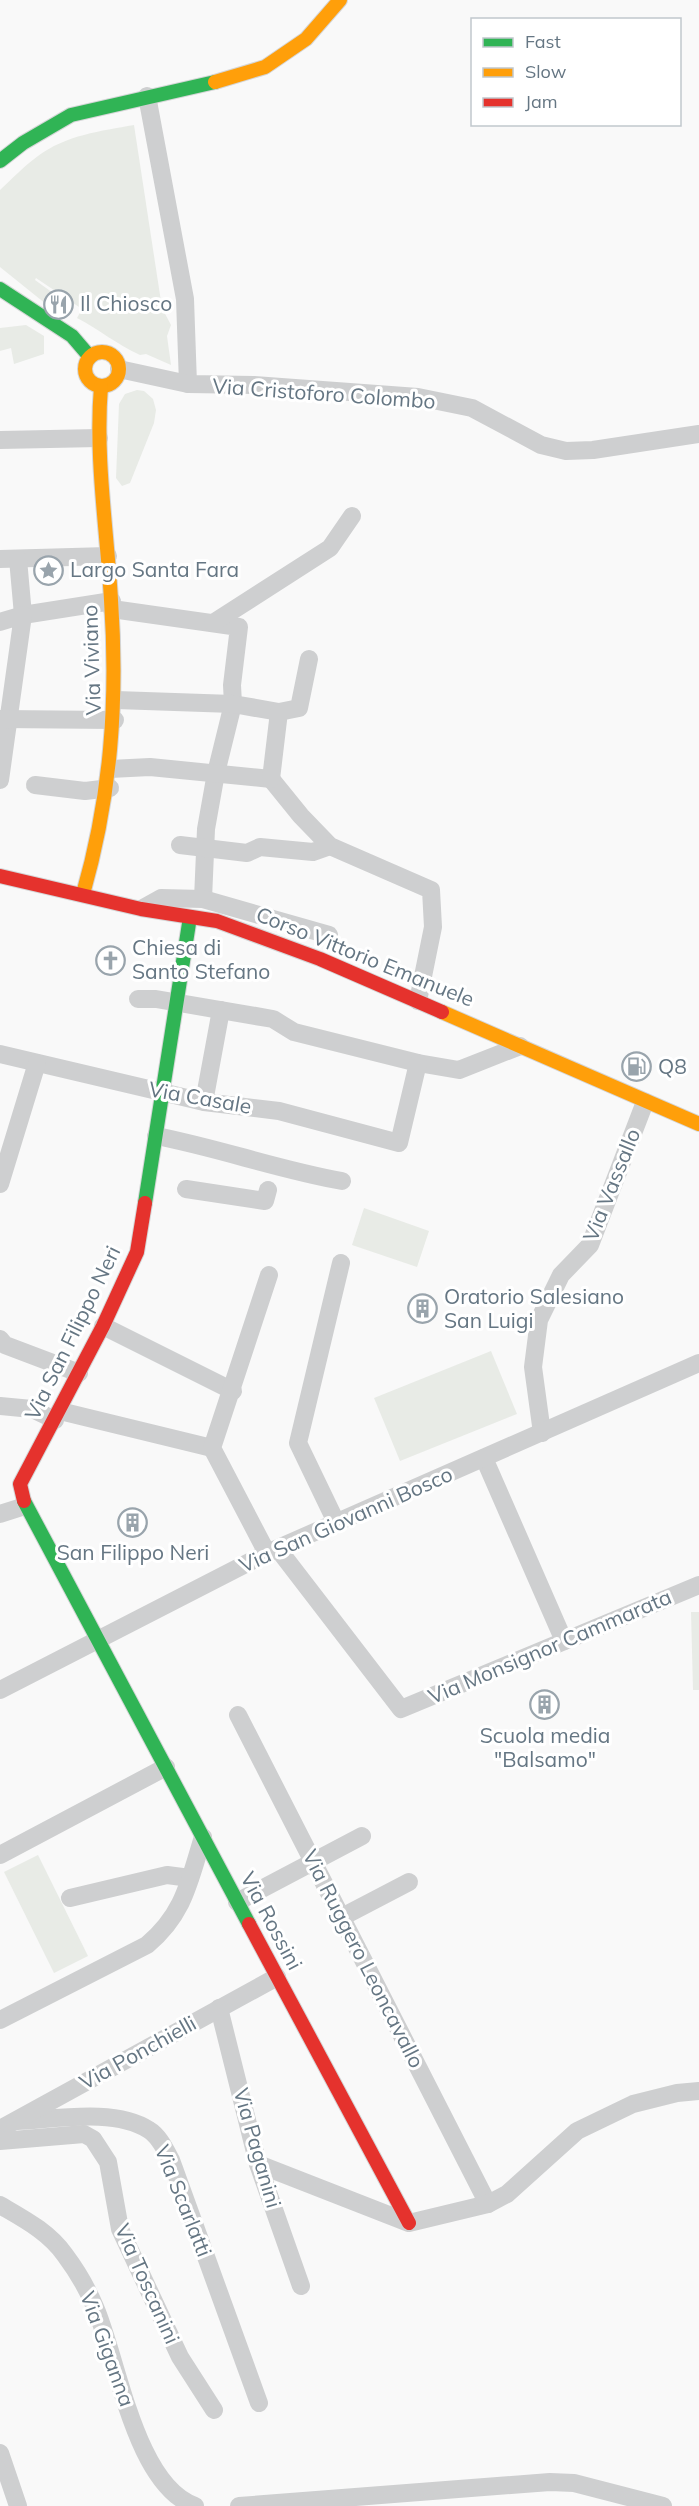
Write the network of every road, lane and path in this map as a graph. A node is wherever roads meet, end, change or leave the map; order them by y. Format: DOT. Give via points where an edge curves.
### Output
graph roads {
  1 [pos="340,0"];
  2 [pos="147,96"];
  3 [pos="0,161"];
  4 [pos="0,289"];
  5 [pos="90,357"];
  6 [pos="119,369"];
  7 [pos="188,384"];
  8 [pos="101,386"];
  9 [pos="699,434"];
  10 [pos="99,438"];
  11 [pos="0,440"];
  12 [pos="352,516"];
  13 [pos="108,556"];
  14 [pos="9,559"];
  15 [pos="112,605"];
  16 [pos="23,615"];
  17 [pos="0,622"];
  18 [pos="213,623"];
  19 [pos="309,658"];
  20 [pos="116,700"];
  21 [pos="233,704"];
  22 [pos="279,712"];
  23 [pos="5,719"];
  24 [pos="115,720"];
  25 [pos="110,769"];
  26 [pos="216,772"];
  27 [pos="271,779"];
  28 [pos="0,780"];
  29 [pos="34,785"];
  30 [pos="110,788"];
  31 [pos="180,845"];
  32 [pos="330,846"];
  33 [pos="204,849"];
  34 [pos="0,876"];
  35 [pos="83,894"];
  36 [pos="203,899"];
  37 [pos="141,909"];
  38 [pos="190,917"];
  39 [pos="329,935"];
  40 [pos="138,999"];
  41 [pos="418,1001"];
  42 [pos="176,1003"];
  43 [pos="221,1010"];
  44 [pos="520,1046"];
  45 [pos="0,1054"];
  46 [pos="37,1063"];
  47 [pos="418,1063"];
  48 [pos="161,1093"];
  49 [pos="204,1102"];
  50 [pos="645,1102"];
  51 [pos="699,1124"];
  52 [pos="156,1136"];
  53 [pos="342,1180"];
  54 [pos="0,1184"];
  55 [pos="186,1189"];
  56 [pos="268,1190"];
  57 [pos="341,1263"];
  58 [pos="269,1275"];
  59 [pos="103,1326"];
  60 [pos="0,1339"];
  61 [pos="699,1363"];
  62 [pos="79,1373"];
  63 [pos="233,1391"];
  64 [pos="0,1406"];
  65 [pos="57,1415"];
  66 [pos="542,1433"];
  67 [pos="212,1448"];
  68 [pos="484,1458"];
  69 [pos="25,1506"];
  70 [pos="0,1514"];
  71 [pos="336,1522"];
  72 [pos="272,1551"];
  73 [pos="699,1585"];
  74 [pos="96,1639"];
  75 [pos="564,1641"];
  76 [pos="0,1690"];
  77 [pos="238,1715"];
  78 [pos="166,1767"];
  79 [pos="362,1836"];
  80 [pos="202,1837"];
  81 [pos="0,1855"];
  82 [pos="314,1862"];
  83 [pos="190,1878"];
  84 [pos="410,1882"];
  85 [pos="70,1898"];
  86 [pos="237,1902"];
  87 [pos="342,1917"];
  88 [pos="277,1977"];
  89 [pos="219,2008"];
  90 [pos="0,2020"];
  91 [pos="699,2091"];
  92 [pos="8,2125"];
  93 [pos="0,2141"];
  94 [pos="258,2164"];
  95 [pos="488,2204"];
  96 [pos="0,2205"];
  97 [pos="409,2223"];
  98 [pos="301,2286"];
  99 [pos="259,2403"];
  100 [pos="214,2410"];
  101 [pos="0,2453"];
  102 [pos="18,2506"];
  103 [pos="195,2506"];
  104 [pos="239,2506"];
  105 [pos="663,2506"];
  1 -- 2 [label="main road" via="306,39 264,67"];
  2 -- 3 [label="main road" via="71,115 23,142"];
  2 -- 7 [label="street" via="185,299"];
  4 -- 5 [label="main road" via="72,336"];
  5 -- 6 [label="main road" via="105,352 115,358"];
  5 -- 8 [label="main road" via="85,367 87,377"];
  6 -- 7 [label="street, Via Cristoforo Colombo"];
  6 -- 8 [label="main road" via="111,383"];
  7 -- 9 [label="street, Via Cristoforo Colombo" via="418,397 472,408 541,445 566,451"];
  8 -- 10 [label="main road, Via Viviano"];
  10 -- 11 [label="street"];
  10 -- 13 [label="main road, Via Viviano"];
  12 -- 18 [label="street" via="330,548"];
  13 -- 14 [label="street"];
  13 -- 15 [label="main road, Via Viviano"];
  14 -- 16 [label="street"];
  15 -- 16 [label="street"];
  15 -- 18 [label="street"];
  15 -- 20 [label="main road, Via Viviano"];
  16 -- 17 [label="street"];
  16 -- 23 [label="street"];
  18 -- 21 [label="street" via="238,627"];
  19 -- 22 [label="street" via="299,708"];
  20 -- 21 [label="street"];
  20 -- 24 [label="main road, Via Viviano"];
  21 -- 22 [label="street"];
  21 -- 26 [label="street"];
  22 -- 27 [label="street"];
  23 -- 24 [label="street"];
  23 -- 28 [label="street"];
  24 -- 25 [label="main road, Via Viviano"];
  25 -- 26 [label="street" via="150,767"];
  25 -- 30 [label="main road, Via Viviano"];
  26 -- 27 [label="street"];
  26 -- 33 [label="street"];
  27 -- 32 [label="street"];
  29 -- 30 [label="street"];
  30 -- 35 [label="main road, Via Viviano" via="98,849"];
  31 -- 33 [label="street"];
  32 -- 33 [label="street" via="313,852 260,847 247,853"];
  32 -- 41 [label="street" via="431,890 433,927"];
  33 -- 36 [label="street"];
  34 -- 35 [label="main road, Corso Vittorio Emanuele"];
  35 -- 37 [label="main road, Corso Vittorio Emanuele"];
  36 -- 37 [label="street" via="161,898"];
  36 -- 39 [label="street"];
  37 -- 38 [label="main road, Corso Vittorio Emanuele"];
  38 -- 41 [label="main road, Corso Vittorio Emanuele" via="217,921"];
  38 -- 42 [label="main road, Via San Filippo Neri"];
  40 -- 42 [label="street"];
  41 -- 44 [label="main road, Corso Vittorio Emanuele"];
  42 -- 43 [label="street"];
  42 -- 48 [label="main road, Via San Filippo Neri"];
  43 -- 47 [label="street" via="273,1019 294,1032"];
  43 -- 49 [label="street"];
  44 -- 47 [label="street" via="459,1070"];
  44 -- 50 [label="main road, Corso Vittorio Emanuele"];
  45 -- 46 [label="street, Via Casale"];
  46 -- 48 [label="street, Via Casale"];
  46 -- 54 [label="street"];
  47 -- 49 [label="street, Via Casale" via="399,1143 279,1112"];
  48 -- 49 [label="street, Via Casale"];
  48 -- 52 [label="main road, Via San Filippo Neri"];
  50 -- 51 [label="main road, Corso Vittorio Emanuele"];
  50 -- 66 [label="street, Via Vassallo" via="590,1245 561,1275 539,1320 533,1367"];
  52 -- 53 [label="street" via="209,1146 272,1167"];
  52 -- 59 [label="main road, Via San Filippo Neri" via="137,1252"];
  55 -- 56 [label="street" via="265,1201"];
  57 -- 71 [label="street" via="298,1443"];
  58 -- 63 [label="street"];
  59 -- 62 [label="main road, Via San Filippo Neri"];
  59 -- 63 [label="street"];
  60 -- 62 [label="street" via="5,1345"];
  61 -- 66 [label="street, Via San Giovanni Bosco"];
  62 -- 65 [label="main road, Via San Filippo Neri"];
  63 -- 67 [label="street"];
  64 -- 65 [label="street"];
  65 -- 67 [label="street"];
  65 -- 69 [label="main road, Via San Filippo Neri" via="20,1484"];
  66 -- 68 [label="street, Via San Giovanni Bosco"];
  67 -- 72 [label="street"];
  68 -- 71 [label="street, Via San Giovanni Bosco"];
  68 -- 75 [label="street"];
  69 -- 70 [label="street"];
  69 -- 74 [label="main road, Via San Filippo Neri"];
  71 -- 72 [label="street, Via San Giovanni Bosco"];
  72 -- 74 [label="street, Via San Giovanni Bosco"];
  72 -- 75 [label="street, Via Monsignor Cammarata" via="400,1709"];
  73 -- 75 [label="street, Via Monsignor Cammarata"];
  74 -- 76 [label="street, Via San Giovanni Bosco"];
  74 -- 78 [label="main road, Via Rossini"];
  77 -- 82 [label="street, Via Ruggero Leoncavallo"];
  78 -- 80 [label="main road, Via Rossini"];
  78 -- 81 [label="street"];
  79 -- 82 [label="street"];
  80 -- 83 [label="street"];
  80 -- 86 [label="main road, Via Rossini"];
  82 -- 86 [label="street"];
  82 -- 87 [label="street, Via Ruggero Leoncavallo"];
  83 -- 85 [label="street" via="167,1875"];
  83 -- 90 [label="street" via="181,1906 166,1930 147,1945"];
  84 -- 87 [label="street"];
  86 -- 88 [label="main road, Via Rossini"];
  87 -- 95 [label="street, Via Ruggero Leoncavallo"];
  88 -- 89 [label="street, Via Ponchielli"];
  88 -- 97 [label="main road, Via Rossini"];
  89 -- 92 [label="street, Via Ponchielli"];
  89 -- 94 [label="street, Via Paganini"];
  91 -- 95 [label="street" via="633,2104 578,2131 507,2194"];
  92 -- 99 [label="street, Via Scarlatti" via="124,2117 150,2130 161,2142 171,2160"];
  93 -- 100 [label="street, Via Toscanini" via="84,2134 93,2139 108,2162 120,2229 180,2357"];
  94 -- 97 [label="street"];
  94 -- 98 [label="street, Via Paganini"];
  95 -- 97 [label="street"];
  96 -- 103 [label="street, Via Giganna" via="43,2231 81,2278 148,2460 183,2502"];
  101 -- 102 [label="street"];
  104 -- 105 [label="street" via="550,2482 574,2483"];
}
